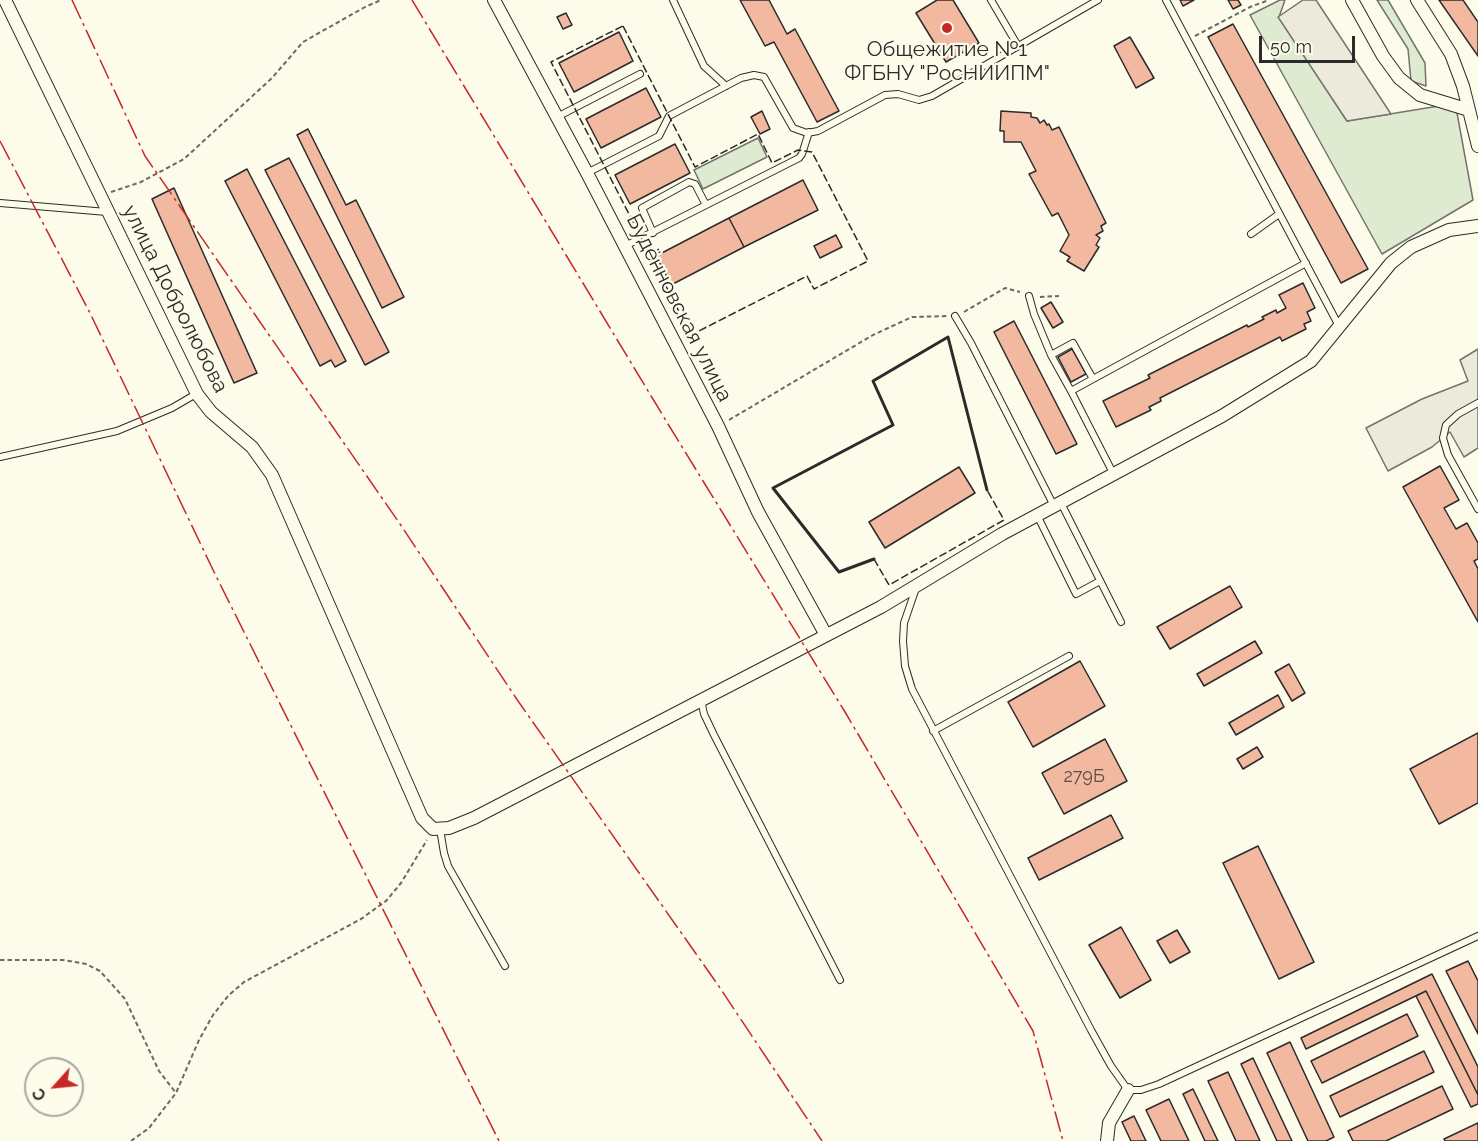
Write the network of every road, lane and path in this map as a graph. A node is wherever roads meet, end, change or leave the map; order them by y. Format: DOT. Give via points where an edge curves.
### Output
graph roads {
  1 [pos="381,0"];
  2 [pos="494,0"];
  3 [pos="673,0"];
  4 [pos="991,0"];
  5 [pos="1098,0"];
  6 [pos="1166,0"];
  7 [pos="1269,0"];
  8 [pos="1352,0"];
  9 [pos="1417,0"];
  10 [pos="5,8"];
  11 [pos="1187,40"];
  12 [pos="1018,46"];
  13 [pos="640,74"];
  14 [pos="726,86"];
  15 [pos="1469,110"];
  16 [pos="557,117"];
  17 [pos="809,132"];
  18 [pos="1478,146"];
  19 [pos="587,173"];
  20 [pos="100,195"];
  21 [pos="0,203"];
  22 [pos="706,205"];
  23 [pos="108,212"];
  24 [pos="1279,214"];
  25 [pos="1478,226"];
  26 [pos="653,232"];
  27 [pos="1251,234"];
  28 [pos="625,246"];
  29 [pos="1306,263"];
  30 [pos="1029,296"];
  31 [pos="1059,296"];
  32 [pos="955,316"];
  33 [pos="1340,326"];
  34 [pos="1051,354"];
  35 [pos="1093,379"];
  36 [pos="1071,391"];
  37 [pos="197,394"];
  38 [pos="1478,403"];
  39 [pos="718,426"];
  40 [pos="0,457"];
  41 [pos="1113,473"];
  42 [pos="1057,504"];
  43 [pos="1478,509"];
  44 [pos="1037,514"];
  45 [pos="1100,581"];
  46 [pos="918,584"];
  47 [pos="1121,622"];
  48 [pos="826,635"];
  49 [pos="1069,656"];
  50 [pos="701,699"];
  51 [pos="933,730"];
  52 [pos="437,828"];
  53 [pos="1478,936"];
  54 [pos="0,960"];
  55 [pos="505,966"];
  56 [pos="840,980"];
  57 [pos="1128,1090"];
  58 [pos="176,1093"];
  59 [pos="131,1141"];
  60 [pos="1107,1141"];
  1 -- 20 [label="path" via="303,42 272,78 184,159 141,182"];
  2 -- 16 [label="street, Будённовская улица"];
  3 -- 14 [label="lane" via="704,66"];
  4 -- 12 [label="lane"];
  5 -- 12 [label="lane"];
  6 -- 11 [label="lane"];
  7 -- 11 [label="path"];
  8 -- 15 [label="street" via="1399,78 1420,95"];
  9 -- 15 [label="street" via="1451,54"];
  10 -- 20 [label="street, улица Добролюбова"];
  11 -- 24 [label="lane"];
  12 -- 17 [label="lane" via="932,96 919,100 885,95 818,131"];
  13 -- 16 [label="lane"];
  14 -- 17 [label="lane" via="741,78 764,77 793,128"];
  14 -- 19 [label="lane" via="669,116 659,136"];
  15 -- 18 [label="street"];
  16 -- 19 [label="street, Будённовская улица"];
  17 -- 22 [label="lane" via="799,158"];
  19 -- 28 [label="street, Будённовская улица"];
  20 -- 23 [label="street, улица Добролюбова"];
  21 -- 23 [label="lane"];
  22 -- 26 [label="lane"];
  22 -- 26 [label="lane" via="693,182 680,187 642,208"];
  23 -- 37 [label="street, улица Добролюбова"];
  24 -- 27 [label="lane"];
  24 -- 29 [label="lane"];
  25 -- 33 [label="street" via="1449,230 1411,247 1391,263"];
  26 -- 28 [label="lane"];
  28 -- 39 [label="street, Будённовская улица"];
  29 -- 33 [label="lane"];
  29 -- 35 [label="lane"];
  30 -- 31 [label="path"];
  30 -- 32 [label="path" via="1005,288"];
  30 -- 34 [label="lane"];
  32 -- 39 [label="path" via="912,317"];
  32 -- 42 [label="lane"];
  33 -- 41 [label="street" via="1311,361 1222,416"];
  34 -- 35 [label="lane" via="1073,343"];
  34 -- 36 [label="lane"];
  35 -- 36 [label="lane"];
  36 -- 41 [label="lane"];
  37 -- 40 [label="lane" via="117,431"];
  37 -- 52 [label="street, улица Добролюбова" via="210,412 252,447 272,475 422,818"];
  38 -- 43 [label="lane" via="1446,425 1443,438 1448,455"];
  39 -- 48 [label="street, Будённовская улица" via="758,512"];
  41 -- 42 [label="street"];
  42 -- 44 [label="street"];
  42 -- 45 [label="lane"];
  44 -- 45 [label="lane" via="1076,594"];
  44 -- 46 [label="street"];
  45 -- 47 [label="lane"];
  46 -- 48 [label="street"];
  46 -- 51 [label="lane" via="904,623 905,666"];
  48 -- 50 [label="street"];
  49 -- 51 [label="lane"];
  50 -- 52 [label="street" via="474,818 449,828"];
  50 -- 56 [label="lane" via="714,735"];
  51 -- 57 [label="lane" via="1091,1030"];
  52 -- 55 [label="lane" via="448,866"];
  52 -- 58 [label="path" via="386,901 361,919 244,982 228,996 199,1040"];
  53 -- 57 [label="lane" via="1159,1084"];
  54 -- 58 [label="path" via="63,960 100,971 125,999 159,1071"];
  57 -- 60 [label="street" via="1109,1123"];
  58 -- 59 [label="path" via="149,1128"];
}
